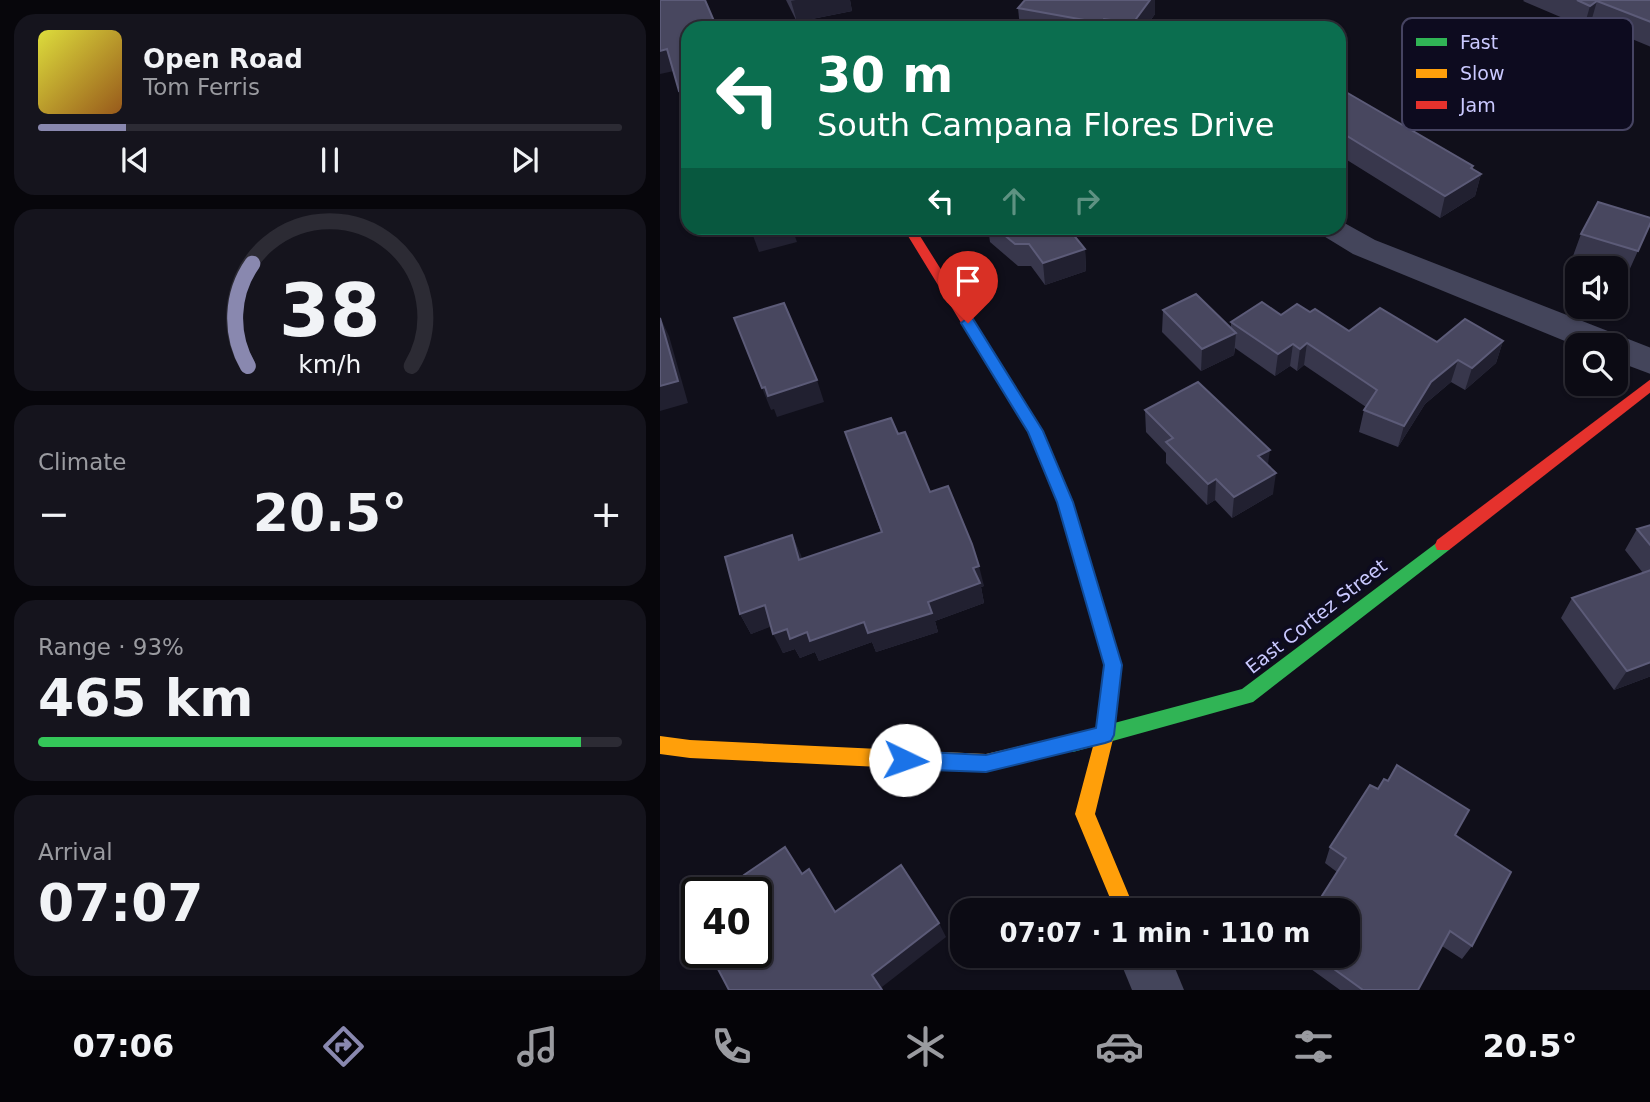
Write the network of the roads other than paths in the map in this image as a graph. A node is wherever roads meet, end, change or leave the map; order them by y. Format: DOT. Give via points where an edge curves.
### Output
graph roads {
  1 [pos="914,235"];
  2 [pos="1344,235"];
  3 [pos="1577,333"];
  4 [pos="1628,353"];
  5 [pos="1650,362"];
  6 [pos="1650,384"];
  7 [pos="1105,735"];
  8 [pos="660,745"];
  9 [pos="1120,898"];
  10 [pos="1149,968"];
  11 [pos="1158,990"];
  1 -- 7 [label="street" via="1035,431 1065,502 1113,665"];
  2 -- 3 [label="street"];
  4 -- 5 [label="street"];
  6 -- 7 [label="street, East Cortez Street" via="1247,696"];
  7 -- 8 [label="street, East Cortez Street" via="986,764"];
  7 -- 9 [label="street" via="1085,814"];
  10 -- 11 [label="street"];
}
